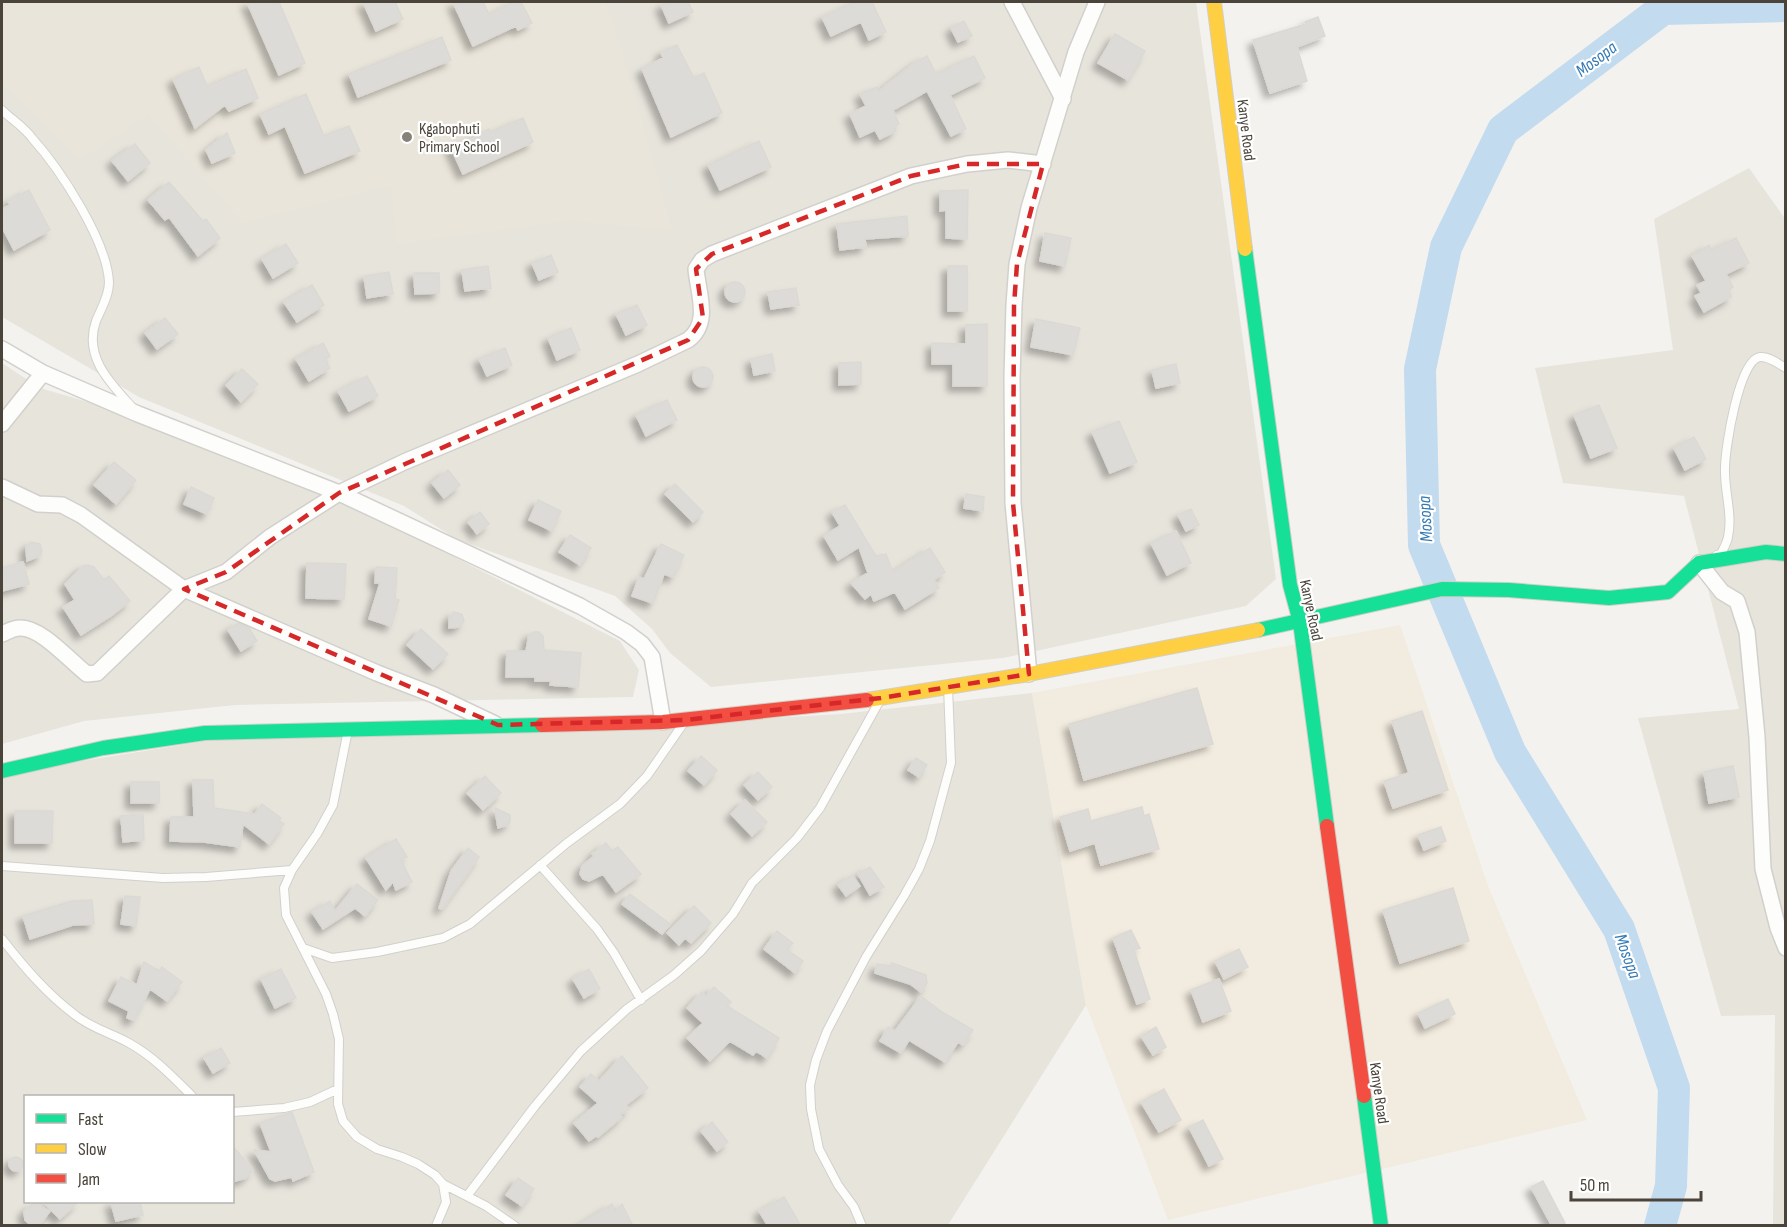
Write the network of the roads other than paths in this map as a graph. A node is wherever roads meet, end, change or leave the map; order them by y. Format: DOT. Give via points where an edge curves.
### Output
graph roads {
  1 [pos="1012,2"];
  2 [pos="1097,2"];
  3 [pos="1214,2"];
  4 [pos="1063,99"];
  5 [pos="2,110"];
  6 [pos="1043,164"];
  7 [pos="2,349"];
  8 [pos="1785,368"];
  9 [pos="43,373"];
  10 [pos="138,414"];
  11 [pos="2,424"];
  12 [pos="2,487"];
  13 [pos="339,493"];
  14 [pos="1785,555"];
  15 [pos="1699,563"];
  16 [pos="184,589"];
  17 [pos="1300,622"];
  18 [pos="2,634"];
  19 [pos="1029,674"];
  20 [pos="948,686"];
  21 [pos="881,698"];
  22 [pos="685,720"];
  23 [pos="663,722"];
  24 [pos="498,725"];
  25 [pos="348,729"];
  26 [pos="2,771"];
  27 [pos="540,865"];
  28 [pos="2,866"];
  29 [pos="292,870"];
  30 [pos="2,939"];
  31 [pos="303,948"];
  32 [pos="1785,948"];
  33 [pos="641,1000"];
  34 [pos="338,1089"];
  35 [pos="191,1095"];
  36 [pos="234,1112"];
  37 [pos="443,1184"];
  38 [pos="467,1196"];
  39 [pos="436,1226"];
  40 [pos="515,1226"];
  41 [pos="862,1226"];
  42 [pos="1381,1226"];
  1 -- 4 [label="street"];
  2 -- 4 [label="street" via="1076,52"];
  3 -- 17 [label="street, Kanye Road" via="1290,585"];
  4 -- 6 [label="street"];
  5 -- 10 [label="lane" via="45,153 103,252 109,283 91,342 96,362"];
  6 -- 13 [label="street" via="1008,160 911,176 712,254 696,269 703,318 688,340"];
  6 -- 19 [label="street" via="1017,264 1012,347 1013,503"];
  7 -- 9 [label="street"];
  8 -- 15 [label="lane" via="1760,357 1747,369 1729,427 1725,469 1728,538 1721,554"];
  9 -- 10 [label="street"];
  9 -- 11 [label="street"];
  10 -- 13 [label="street"];
  12 -- 16 [label="street" via="38,504 62,505 81,515"];
  13 -- 16 [label="street" via="226,572"];
  13 -- 23 [label="street" via="580,606 634,638 652,657"];
  14 -- 15 [label="street" via="1766,552"];
  15 -- 17 [label="street" via="1668,592 1609,598 1442,589"];
  15 -- 32 [label="street" via="1722,592 1737,601 1747,632 1763,869"];
  16 -- 18 [label="street" via="110,663 93,674 87,674 30,629 15,628"];
  16 -- 24 [label="street"];
  17 -- 19 [label="street"];
  17 -- 42 [label="street, Kanye Road"];
  19 -- 20 [label="street"];
  20 -- 21 [label="street"];
  20 -- 41 [label="lane" via="951,763 930,842 904,896 827,1031 810,1085 819,1149"];
  21 -- 22 [label="street"];
  21 -- 33 [label="lane" via="820,808 797,838 752,883 733,914 701,951"];
  22 -- 23 [label="street"];
  22 -- 27 [label="lane" via="635,790"];
  23 -- 24 [label="street"];
  24 -- 25 [label="street"];
  25 -- 26 [label="street" via="205,733 148,739"];
  25 -- 29 [label="lane" via="333,805"];
  27 -- 31 [label="lane" via="470,924 443,938 332,958"];
  27 -- 33 [label="lane" via="597,929"];
  28 -- 29 [label="lane" via="163,878"];
  29 -- 31 [label="lane" via="284,888 285,915"];
  30 -- 35 [label="lane" via="53,997 88,1024 153,1059"];
  31 -- 34 [label="lane" via="333,1014 339,1039"];
  33 -- 38 [label="lane" via="581,1051"];
  34 -- 36 [label="lane" via="284,1108"];
  34 -- 37 [label="lane" via="343,1120 357,1137 418,1164"];
  37 -- 38 [label="lane"];
  37 -- 39 [label="lane" via="446,1202"];
  38 -- 40 [label="lane"];
}
